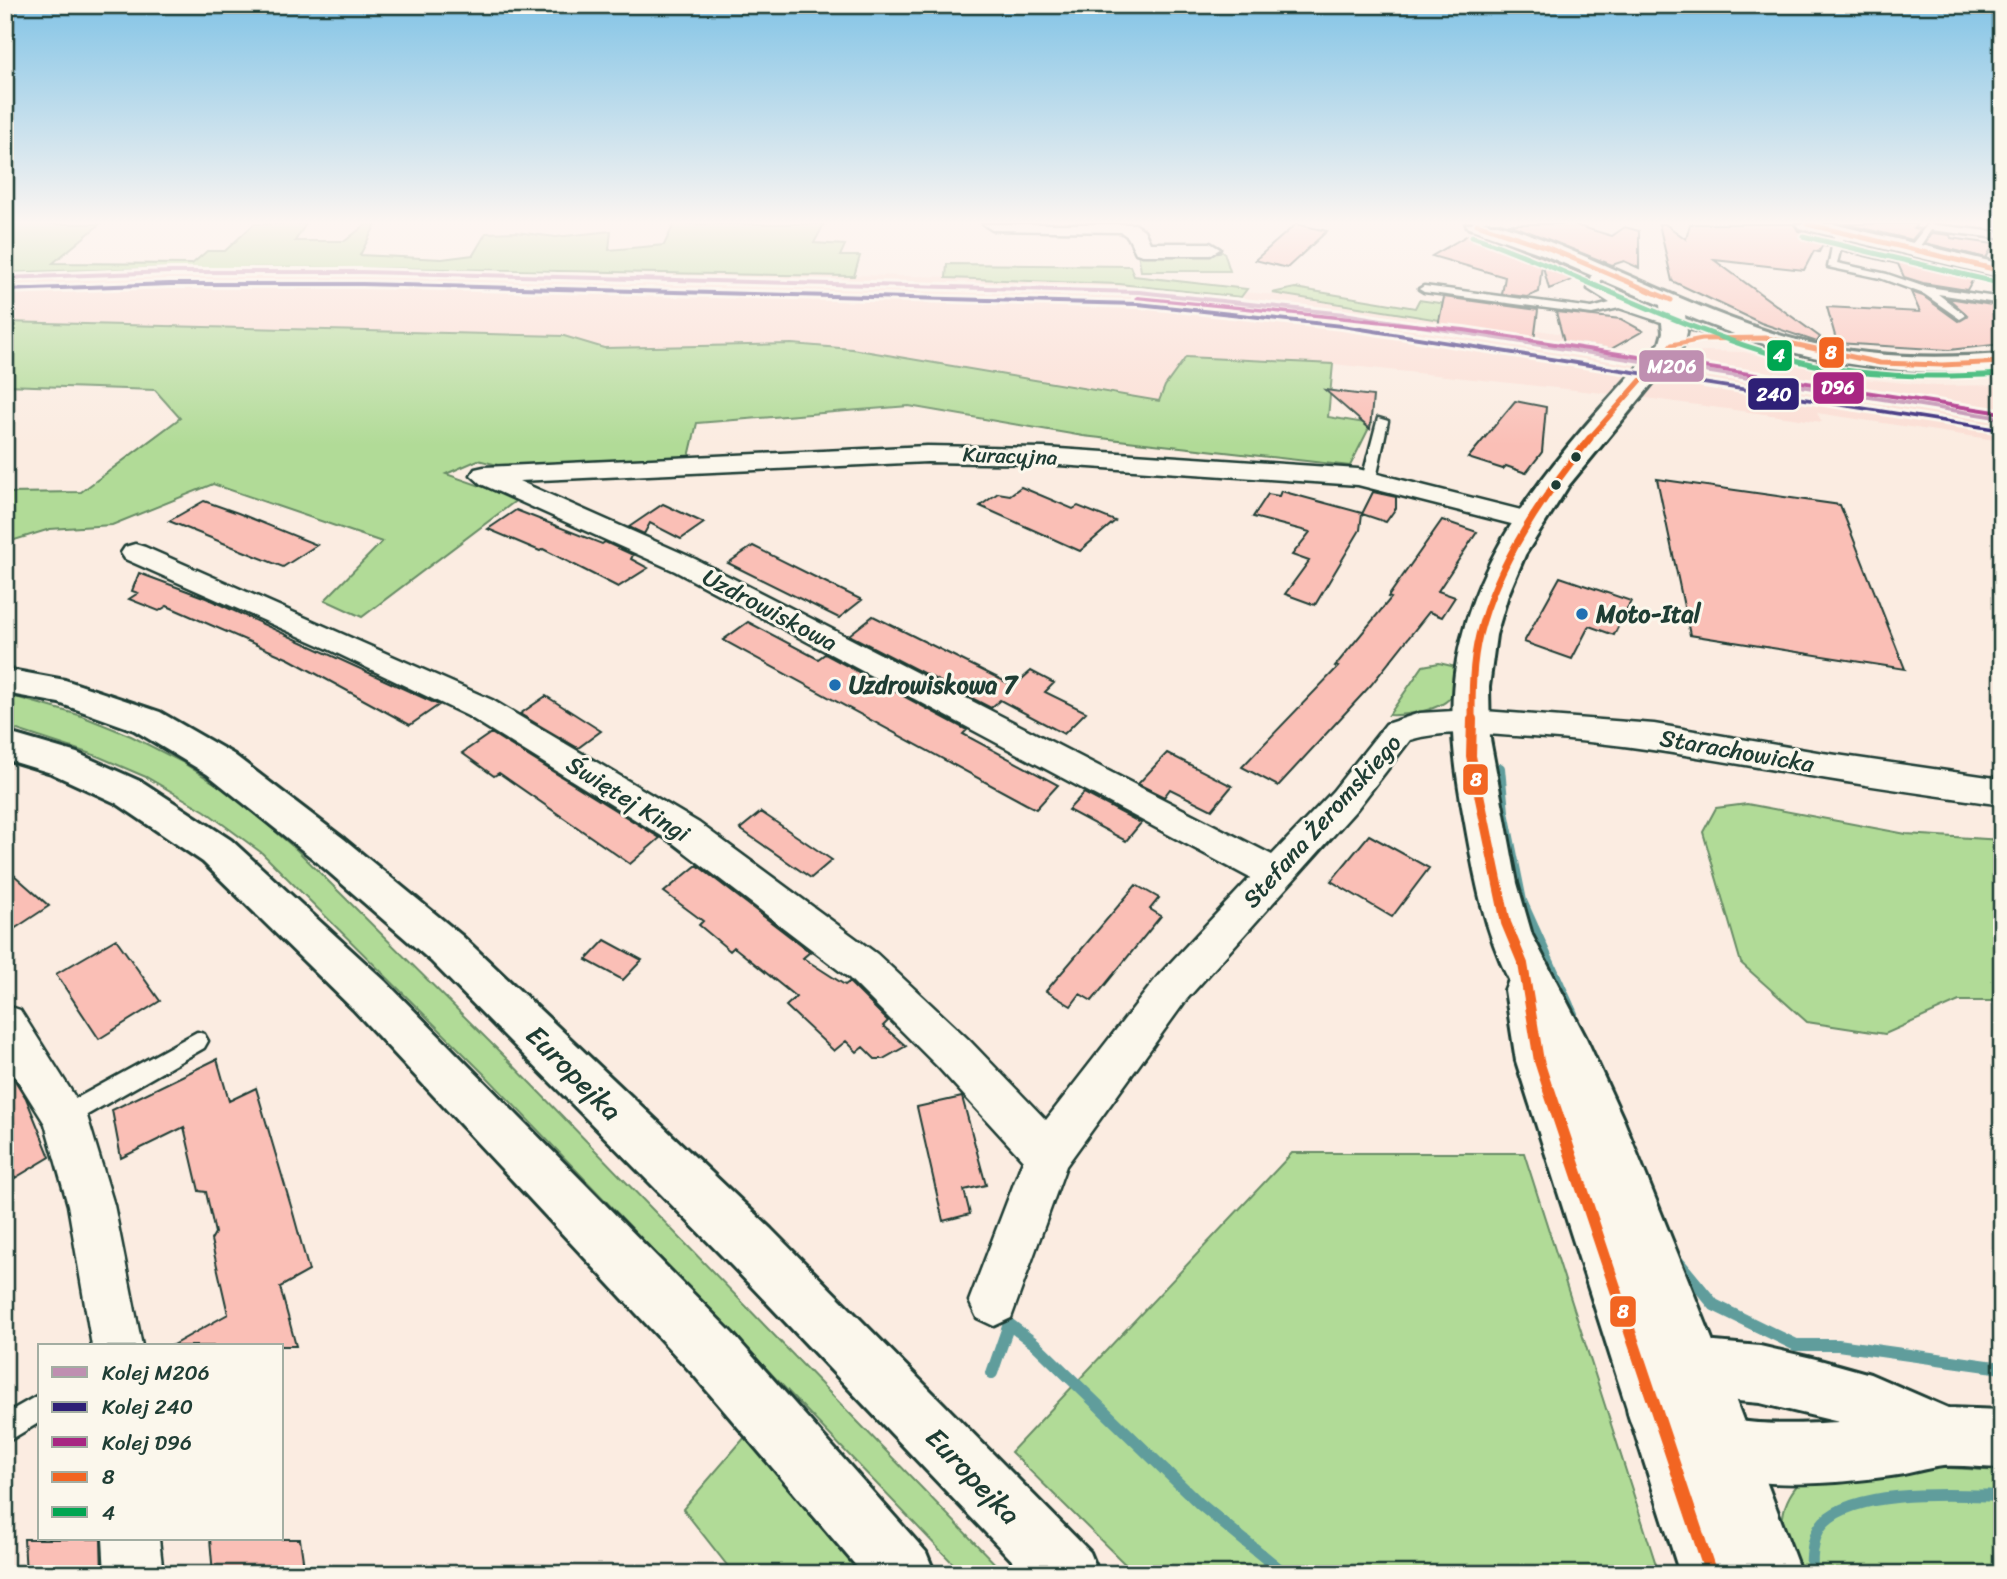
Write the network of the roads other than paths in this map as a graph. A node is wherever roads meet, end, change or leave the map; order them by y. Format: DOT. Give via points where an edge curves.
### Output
graph roads {
  1 [pos="1484,298"];
  2 [pos="1609,298"];
  3 [pos="1639,298"];
  4 [pos="1936,298"];
  5 [pos="1980,298"];
  6 [pos="2002,301"];
  7 [pos="1620,304"];
  8 [pos="1960,316"];
  9 [pos="1672,322"];
  10 [pos="1766,338"];
  11 [pos="2002,362"];
  12 [pos="1382,421"];
  13 [pos="484,475"];
  14 [pos="1369,479"];
  15 [pos="1531,521"];
  16 [pos="135,553"];
  17 [pos="5,681"];
  18 [pos="1471,722"];
  19 [pos="5,745"];
  20 [pos="2002,792"];
  21 [pos="1275,874"];
  22 [pos="1523,964"];
  23 [pos="5,1023"];
  24 [pos="197,1041"];
  25 [pos="65,1116"];
  26 [pos="1048,1154"];
  27 [pos="994,1301"];
  28 [pos="117,1344"];
  29 [pos="1698,1371"];
  30 [pos="38,1409"];
  31 [pos="1654,1409"];
  32 [pos="5,1430"];
  33 [pos="1975,1438"];
  34 [pos="1726,1447"];
  35 [pos="131,1540"];
  36 [pos="134,1574"];
  37 [pos="904,1574"];
  38 [pos="1068,1574"];
  39 [pos="1711,1574"];
  40 [pos="1770,1574"];
  1 -- 7 [label="lane" via="1592,311"];
  2 -- 7 [label="lane"];
  3 -- 9 [label="main road"];
  4 -- 8 [label="lane"];
  5 -- 6 [label="lane"];
  7 -- 9 [label="lane"];
  9 -- 10 [label="main road"];
  9 -- 10 [label="main road" via="1702,339"];
  9 -- 15 [label="main road"];
  10 -- 11 [label="main road" via="1880,362"];
  12 -- 14 [label="lane"];
  13 -- 14 [label="street, Kuracyjna" via="927,454 1174,463"];
  13 -- 21 [label="street, Uzdrowiskowa" via="685,565"];
  14 -- 15 [label="street, Kuracyjna"];
  15 -- 18 [label="main road" via="1500,575 1479,634"];
  16 -- 26 [label="street, Świętej Kingi" via="480,708 686,833 863,966"];
  17 -- 38 [label="main road, Europejka" via="65,692 148,721 220,764 351,867 446,948 742,1239"];
  18 -- 20 [label="street, Starachowicka" via="1654,736"];
  18 -- 21 [label="street, Stefana Żeromskiego" via="1420,724 1398,732 1345,800"];
  18 -- 22 [label="main road" via="1471,756 1497,886"];
  19 -- 37 [label="main road" via="64,763 130,793 217,851 369,995 702,1343"];
  21 -- 26 [label="street, Stefana Żeromskiego" via="1172,988"];
  22 -- 29 [label="main road" via="1577,1070"];
  22 -- 31 [label="main road" via="1539,1061"];
  23 -- 25 [label="street"];
  24 -- 25 [label="lane"];
  25 -- 28 [label="street" via="91,1205"];
  26 -- 27 [label="street, Stefana Żeromskiego"];
  29 -- 31 [label="main road" via="1665,1380"];
  29 -- 33 [label="main road" via="1765,1375 1859,1399"];
  29 -- 34 [label="main road"];
  30 -- 32 [label="lane"];
  31 -- 34 [label="main road" via="1680,1434"];
  31 -- 39 [label="main road"];
  33 -- 34 [label="main road" via="1887,1448 1783,1451"];
  34 -- 40 [label="main road"];
  35 -- 36 [label="street"];
}
